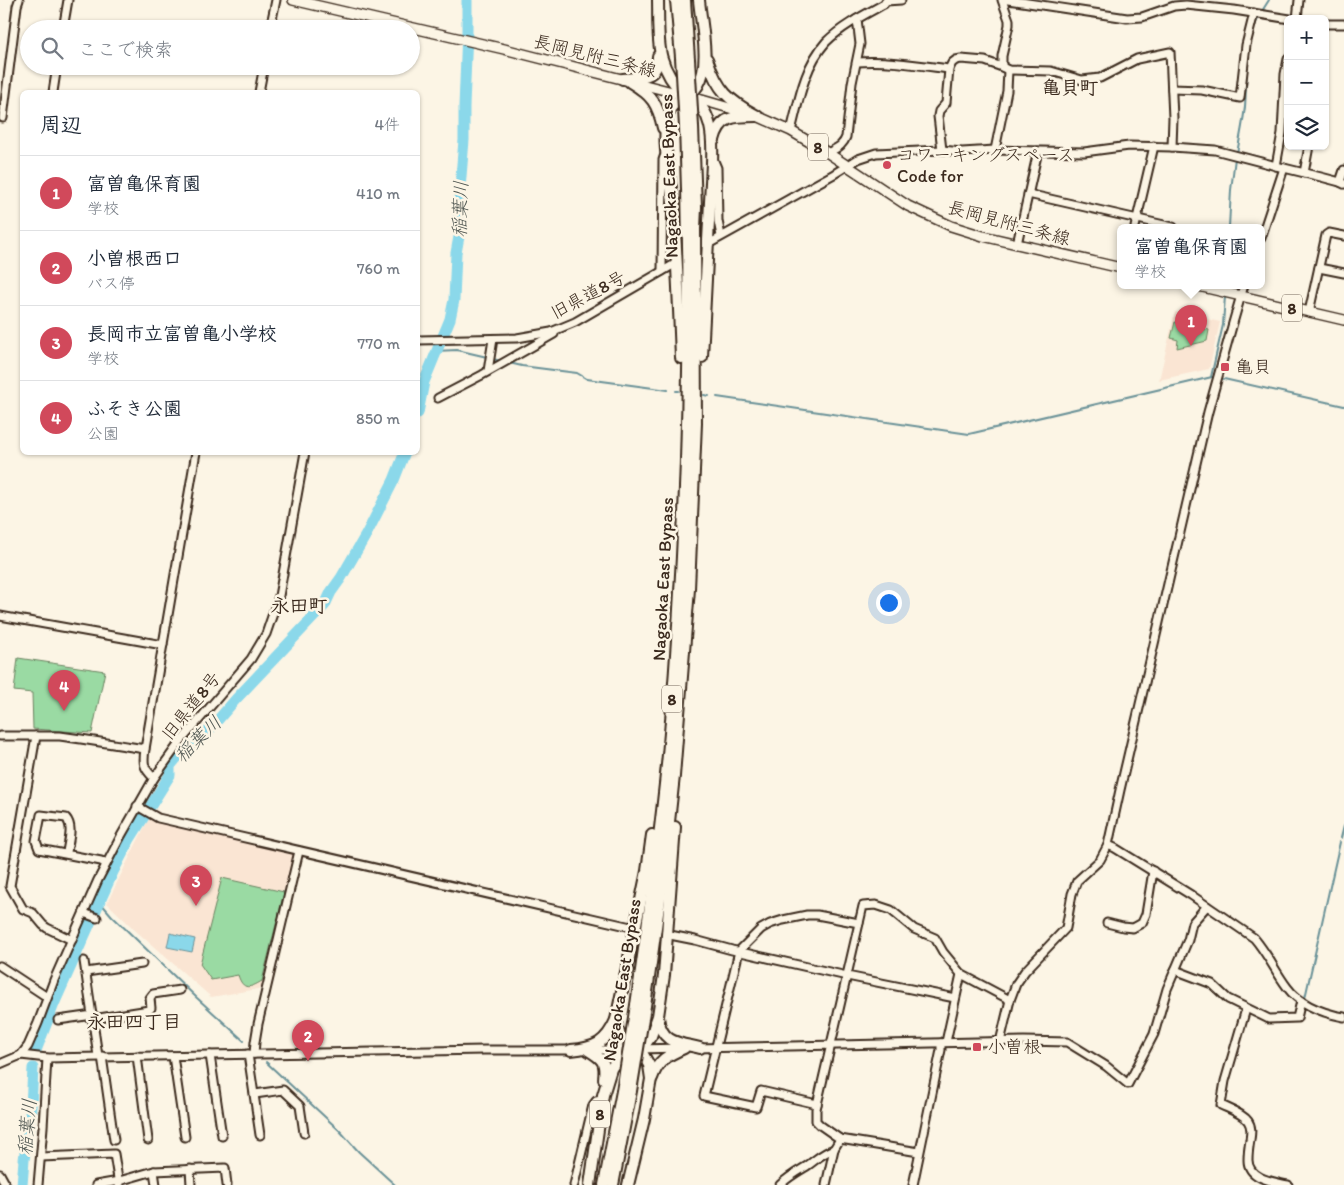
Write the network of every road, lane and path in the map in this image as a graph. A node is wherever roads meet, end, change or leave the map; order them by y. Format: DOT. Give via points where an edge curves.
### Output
graph roads {
  1 [pos="19,0"];
  2 [pos="68,0"];
  3 [pos="276,0"];
  4 [pos="293,0"];
  5 [pos="658,0"];
  6 [pos="676,0"];
  7 [pos="685,0"];
  8 [pos="699,0"];
  9 [pos="901,0"];
  10 [pos="1002,0"];
  11 [pos="1008,0"];
  12 [pos="1299,0"];
  13 [pos="1254,13"];
  14 [pos="1297,15"];
  15 [pos="1284,18"];
  16 [pos="857,19"];
  17 [pos="65,20"];
  18 [pos="272,20"];
  19 [pos="378,20"];
  20 [pos="1329,24"];
  21 [pos="1344,24"];
  22 [pos="420,30"];
  23 [pos="659,46"];
  24 [pos="705,53"];
  25 [pos="685,58"];
  26 [pos="1288,60"];
  27 [pos="857,62"];
  28 [pos="1005,68"];
  29 [pos="949,69"];
  30 [pos="56,75"];
  31 [pos="262,75"];
  32 [pos="627,80"];
  33 [pos="1172,89"];
  34 [pos="53,90"];
  35 [pos="259,90"];
  36 [pos="686,96"];
  37 [pos="757,116"];
  38 [pos="4,118"];
  39 [pos="689,127"];
  40 [pos="791,131"];
  41 [pos="1154,146"];
  42 [pos="1172,147"];
  43 [pos="666,149"];
  44 [pos="942,150"];
  45 [pos="996,150"];
  46 [pos="1308,150"];
  47 [pos="1038,151"];
  48 [pos="828,152"];
  49 [pos="712,153"];
  50 [pos="848,165"];
  51 [pos="1276,166"];
  52 [pos="1284,168"];
  53 [pos="1344,170"];
  54 [pos="1304,172"];
  55 [pos="1342,183"];
  56 [pos="1028,194"];
  57 [pos="1136,219"];
  58 [pos="1135,224"];
  59 [pos="1158,224"];
  60 [pos="1265,226"];
  61 [pos="721,236"];
  62 [pos="1344,236"];
  63 [pos="712,242"];
  64 [pos="1017,244"];
  65 [pos="673,265"];
  66 [pos="1117,267"];
  67 [pos="1319,268"];
  68 [pos="662,271"];
  69 [pos="1344,273"];
  70 [pos="1211,289"];
  71 [pos="1243,289"];
  72 [pos="1240,296"];
  73 [pos="1309,312"];
  74 [pos="1344,320"];
  75 [pos="575,322"];
  76 [pos="493,339"];
  77 [pos="420,340"];
  78 [pos="488,371"];
  79 [pos="687,391"];
  80 [pos="438,398"];
  81 [pos="696,402"];
  82 [pos="195,455"];
  83 [pos="303,455"];
  84 [pos="0,616"];
  85 [pos="163,645"];
  86 [pos="675,665"];
  87 [pos="682,688"];
  88 [pos="0,736"];
  89 [pos="36,736"];
  90 [pos="145,749"];
  91 [pos="154,778"];
  92 [pos="137,806"];
  93 [pos="1108,845"];
  94 [pos="300,851"];
  95 [pos="67,853"];
  96 [pos="106,864"];
  97 [pos="1153,871"];
  98 [pos="1207,906"];
  99 [pos="86,913"];
  100 [pos="98,918"];
  101 [pos="859,923"];
  102 [pos="1107,924"];
  103 [pos="631,927"];
  104 [pos="670,935"];
  105 [pos="72,940"];
  106 [pos="739,951"];
  107 [pos="84,961"];
  108 [pos="142,964"];
  109 [pos="0,966"];
  110 [pos="1175,970"];
  111 [pos="86,972"];
  112 [pos="961,974"];
  113 [pos="847,976"];
  114 [pos="180,990"];
  115 [pos="47,997"];
  116 [pos="955,998"];
  117 [pos="1010,1000"];
  118 [pos="1301,1001"];
  119 [pos="640,1006"];
  120 [pos="1246,1008"];
  121 [pos="658,1016"];
  122 [pos="93,1017"];
  123 [pos="1344,1018"];
  124 [pos="58,1020"];
  125 [pos="616,1020"];
  126 [pos="1000,1042"];
  127 [pos="943,1043"];
  128 [pos="831,1046"];
  129 [pos="684,1048"];
  130 [pos="700,1048"];
  131 [pos="716,1048"];
  132 [pos="640,1049"];
  133 [pos="571,1050"];
  134 [pos="588,1050"];
  135 [pos="626,1050"];
  136 [pos="251,1054"];
  137 [pos="21,1055"];
  138 [pos="210,1055"];
  139 [pos="100,1056"];
  140 [pos="137,1056"];
  141 [pos="173,1056"];
  142 [pos="47,1058"];
  143 [pos="0,1064"];
  144 [pos="651,1079"];
  145 [pos="626,1091"];
  146 [pos="255,1094"];
  147 [pos="603,1098"];
  148 [pos="817,1104"];
  149 [pos="304,1134"];
  150 [pos="260,1135"];
  151 [pos="222,1136"];
  152 [pos="185,1138"];
  153 [pos="840,1138"];
  154 [pos="114,1140"];
  155 [pos="148,1140"];
  156 [pos="834,1149"];
  157 [pos="919,1152"];
  158 [pos="41,1158"];
  159 [pos="190,1169"];
  160 [pos="154,1171"];
  161 [pos="0,1174"];
  162 [pos="119,1183"];
  163 [pos="6,1185"];
  164 [pos="38,1185"];
  165 [pos="96,1185"];
  166 [pos="156,1185"];
  167 [pos="191,1185"];
  168 [pos="228,1185"];
  169 [pos="574,1185"];
  170 [pos="590,1185"];
  171 [pos="604,1185"];
  172 [pos="613,1185"];
  173 [pos="628,1185"];
  174 [pos="780,1185"];
  175 [pos="826,1185"];
  176 [pos="913,1185"];
  177 [pos="1288,1185"];
  1 -- 38 [label="street"];
  2 -- 17 [label="street"];
  3 -- 18 [label="street"];
  4 -- 19 [label="main road, 長岡見附三条線 / 8"];
  5 -- 23 [label="highway"];
  6 -- 25 [label="highway, Nagaoka East Bypass / 8"];
  7 -- 25 [label="highway, Nagaoka East Bypass / 8"];
  8 -- 24 [label="highway"];
  9 -- 16 [label="street" via="886,1"];
  10 -- 28 [label="street" via="1009,20 1002,56"];
  11 -- 13 [label="street" via="1127,18 1186,5"];
  12 -- 14 [label="street"];
  13 -- 15 [label="street"];
  13 -- 33 [label="street" via="1246,45 1240,98 1202,90"];
  16 -- 27 [label="street" via="860,44"];
  16 -- 40 [label="street" via="826,42 809,69"];
  20 -- 21 [label="street"];
  22 -- 32 [label="main road, 長岡見附三条線 / 8"];
  23 -- 32 [label="highway" via="658,67 641,78"];
  23 -- 36 [label="highway" via="668,75"];
  24 -- 36 [label="highway" via="704,70 698,86"];
  24 -- 37 [label="highway" via="721,90"];
  25 -- 39 [label="highway, Nagaoka East Bypass / 8, bridge"];
  26 -- 51 [label="street"];
  27 -- 29 [label="street" via="895,62"];
  27 -- 48 [label="street" via="844,142"];
  28 -- 29 [label="street" via="985,61 962,59 952,63"];
  28 -- 33 [label="street" via="1051,71 1082,80 1100,78 1138,58 1170,52"];
  28 -- 45 [label="street" via="1007,91"];
  29 -- 44 [label="street" via="946,103 938,116"];
  30 -- 34 [label="street"];
  31 -- 35 [label="street"];
  32 -- 36 [label="main road, 長岡見附三条線 / 8"];
  32 -- 43 [label="highway" via="643,89 655,102"];
  33 -- 42 [label="street"];
  36 -- 37 [label="main road, 長岡見附三条線 / 8"];
  36 -- 43 [label="highway" via="675,102 667,116"];
  36 -- 49 [label="highway" via="699,103 708,121"];
  37 -- 40 [label="main road, 長岡見附三条線 / 8"];
  37 -- 49 [label="highway" via="737,117 724,122 717,130"];
  39 -- 79 [label="highway, Nagaoka East Bypass / 8"];
  39 -- 81 [label="highway, Nagaoka East Bypass / 8" via="696,207"];
  40 -- 48 [label="main road, 長岡見附三条線 / 8"];
  41 -- 42 [label="street"];
  41 -- 47 [label="street" via="1084,152"];
  41 -- 57 [label="street"];
  42 -- 51 [label="street" via="1215,150"];
  43 -- 68 [label="street" via="663,160"];
  43 -- 79 [label="highway" via="682,367"];
  44 -- 45 [label="street"];
  44 -- 50 [label="street" via="876,153"];
  45 -- 47 [label="street"];
  46 -- 54 [label="street"];
  47 -- 56 [label="street"];
  48 -- 50 [label="main road, 長岡見附三条線 / 8"];
  49 -- 61 [label="street" via="717,168"];
  49 -- 81 [label="highway" via="702,364"];
  50 -- 61 [label="street"];
  50 -- 64 [label="main road, 長岡見附三条線 / 8" via="896,199 931,218"];
  51 -- 52 [label="street"];
  52 -- 54 [label="street"];
  52 -- 60 [label="street"];
  53 -- 55 [label="street"];
  54 -- 55 [label="street"];
  56 -- 57 [label="street"];
  56 -- 64 [label="street"];
  57 -- 58 [label="street"];
  57 -- 59 [label="street"];
  61 -- 63 [label="street"];
  62 -- 67 [label="street" via="1326,235"];
  64 -- 66 [label="main road, 長岡見附三条線 / 8"];
  65 -- 68 [label="street, 旧県道8号"];
  67 -- 69 [label="street"];
  67 -- 73 [label="street"];
  68 -- 75 [label="street, 旧県道8号"];
  70 -- 72 [label="main road, 8"];
  71 -- 72 [label="street"];
  72 -- 73 [label="main road, 8"];
  72 -- 93 [label="street" via="1208,412"];
  73 -- 74 [label="main road, 8"];
  75 -- 76 [label="street, 旧県道8号" via="535,336"];
  75 -- 78 [label="street"];
  76 -- 77 [label="street, 旧県道8号"];
  76 -- 78 [label="street"];
  78 -- 80 [label="street"];
  79 -- 86 [label="highway, Nagaoka East Bypass / 8"];
  81 -- 87 [label="highway, Nagaoka East Bypass / 8"];
  82 -- 85 [label="street"];
  83 -- 91 [label="street, 旧県道8号" via="279,596 266,634 251,658"];
  84 -- 85 [label="street"];
  85 -- 90 [label="street"];
  86 -- 119 [label="highway, Nagaoka East Bypass / 8"];
  86 -- 125 [label="highway, 8" via="647,871"];
  87 -- 119 [label="highway, Nagaoka East Bypass / 8" via="664,868"];
  87 -- 121 [label="highway, 8" via="670,903"];
  88 -- 89 [label="street"];
  89 -- 90 [label="street"];
  89 -- 105 [label="street" via="10,886 23,909 33,913 47,928"];
  90 -- 91 [label="street" via="144,764"];
  91 -- 92 [label="street, 旧県道8号"];
  92 -- 94 [label="street" via="158,818"];
  92 -- 96 [label="street, 旧県道8号"];
  93 -- 97 [label="street"];
  93 -- 117 [label="street" via="1100,860 1077,881 1066,928 1025,971"];
  94 -- 103 [label="street"];
  94 -- 136 [label="street"];
  95 -- 95 [label="street" via="71,825 66,818 41,814 37,846"];
  95 -- 96 [label="street"];
  96 -- 99 [label="street, 旧県道8号"];
  97 -- 98 [label="street"];
  97 -- 102 [label="street" via="1142,923 1133,928"];
  98 -- 110 [label="street" via="1192,923"];
  98 -- 118 [label="street" via="1254,938 1287,987"];
  99 -- 100 [label="street"];
  99 -- 105 [label="street, 旧県道8号"];
  101 -- 106 [label="street" via="817,915 783,920 761,929"];
  101 -- 112 [label="street" via="863,906 876,905 891,910 914,929 935,938 942,952"];
  101 -- 113 [label="street"];
  104 -- 106 [label="street"];
  105 -- 115 [label="street, 旧県道8号"];
  106 -- 113 [label="street"];
  106 -- 131 [label="street"];
  107 -- 111 [label="street"];
  108 -- 111 [label="street"];
  109 -- 115 [label="street"];
  110 -- 120 [label="street" via="1212,984 1228,999"];
  110 -- 126 [label="street" via="1154,1034 1128,1084 1106,1066 1066,1042"];
  111 -- 122 [label="street"];
  112 -- 116 [label="street"];
  112 -- 117 [label="street"];
  113 -- 116 [label="street"];
  113 -- 128 [label="street"];
  114 -- 122 [label="street" via="153,994 149,1010"];
  115 -- 137 [label="street, 旧県道8号" via="38,1024"];
  116 -- 127 [label="street"];
  117 -- 126 [label="street"];
  118 -- 120 [label="street" via="1297,1018 1269,1019"];
  118 -- 123 [label="street"];
  119 -- 145 [label="highway, Nagaoka East Bypass / 8, bridge"];
  120 -- 177 [label="street" via="1221,1105 1246,1118 1249,1123 1249,1167 1265,1180"];
  121 -- 130 [label="highway" via="662,1030 670,1040"];
  121 -- 132 [label="highway, 8" via="655,1028"];
  122 -- 124 [label="street"];
  122 -- 139 [label="street"];
  125 -- 133 [label="highway" via="609,1034 594,1046"];
  125 -- 135 [label="highway, 8"];
  126 -- 127 [label="street"];
  127 -- 128 [label="street"];
  127 -- 157 [label="street"];
  128 -- 131 [label="street"];
  128 -- 148 [label="street"];
  129 -- 130 [label="street"];
  129 -- 132 [label="street"];
  129 -- 144 [label="highway" via="659,1063"];
  130 -- 131 [label="street"];
  131 -- 148 [label="street" via="704,1096 756,1107 761,1091"];
  132 -- 135 [label="street"];
  132 -- 144 [label="highway" via="649,1065"];
  133 -- 134 [label="street"];
  133 -- 136 [label="street"];
  134 -- 135 [label="street"];
  134 -- 147 [label="highway" via="604,1064"];
  135 -- 147 [label="highway, 8" via="611,1069"];
  136 -- 138 [label="street"];
  136 -- 146 [label="street"];
  137 -- 142 [label="street"];
  137 -- 143 [label="street"];
  138 -- 141 [label="street"];
  138 -- 151 [label="street"];
  139 -- 140 [label="street"];
  139 -- 142 [label="street"];
  139 -- 154 [label="street"];
  140 -- 141 [label="street"];
  140 -- 155 [label="street"];
  141 -- 152 [label="street"];
  142 -- 158 [label="street"];
  144 -- 173 [label="highway"];
  145 -- 171 [label="highway, Nagaoka East Bypass / 8"];
  145 -- 172 [label="highway, Nagaoka East Bypass / 8"];
  146 -- 149 [label="street" via="283,1090 300,1106"];
  146 -- 150 [label="street"];
  147 -- 169 [label="street" via="593,1105"];
  147 -- 170 [label="highway, 8"];
  148 -- 153 [label="street" via="816,1121"];
  153 -- 156 [label="street"];
  153 -- 157 [label="street"];
  156 -- 174 [label="street" via="823,1153"];
  156 -- 175 [label="street"];
  157 -- 176 [label="street"];
  158 -- 162 [label="street" via="114,1154"];
  158 -- 164 [label="street"];
  159 -- 160 [label="street"];
  159 -- 167 [label="street"];
  159 -- 168 [label="street" via="225,1168"];
  160 -- 162 [label="street"];
  160 -- 166 [label="street"];
  161 -- 163 [label="street"];
  162 -- 165 [label="street"];
}
